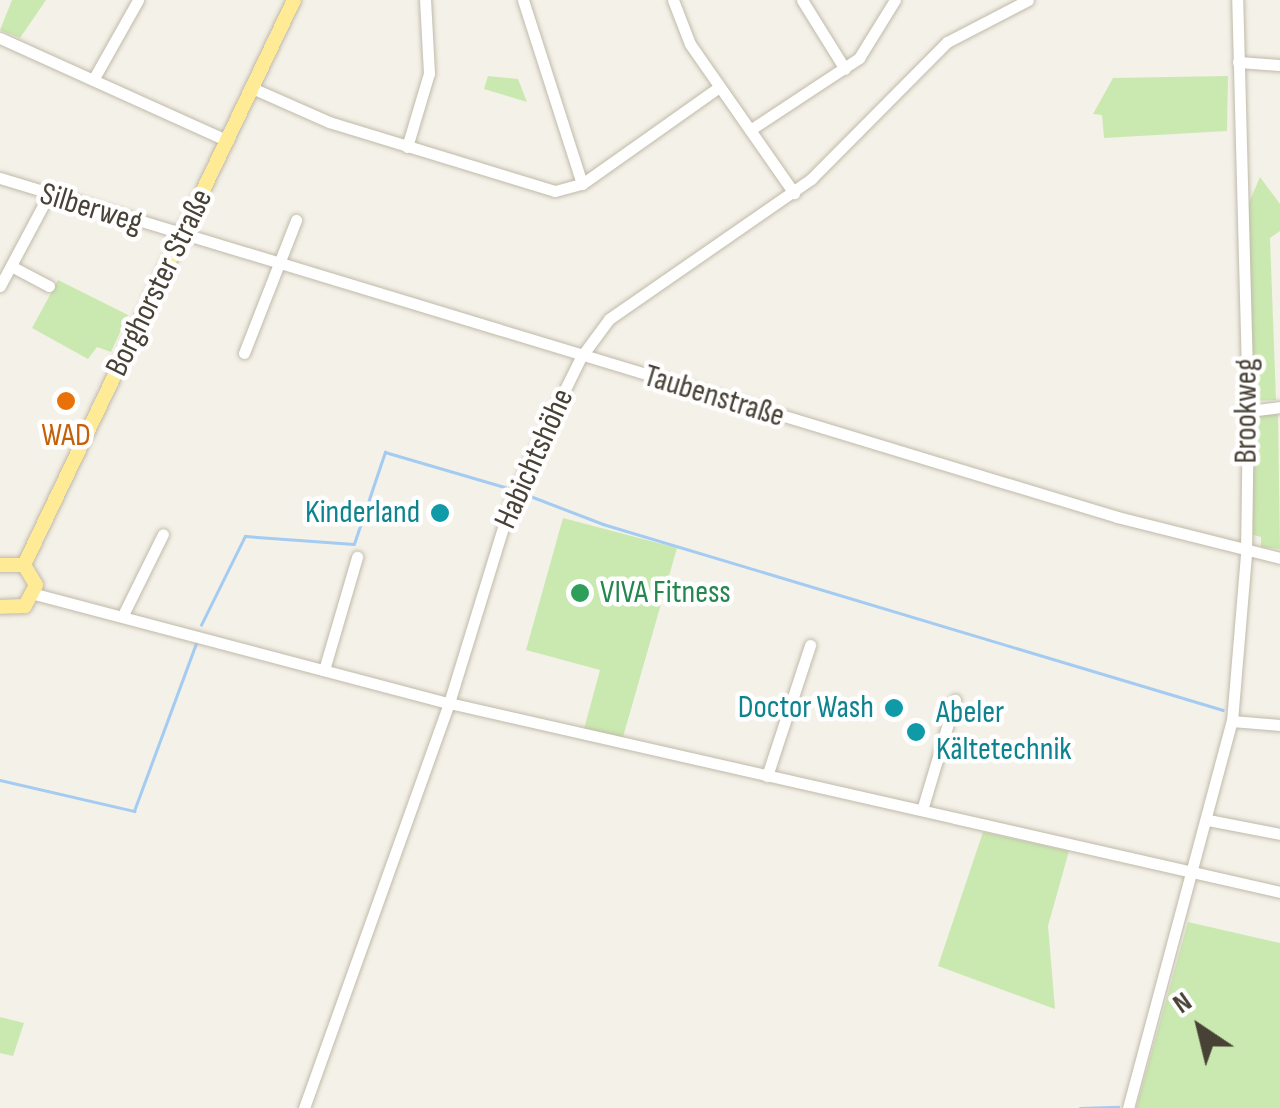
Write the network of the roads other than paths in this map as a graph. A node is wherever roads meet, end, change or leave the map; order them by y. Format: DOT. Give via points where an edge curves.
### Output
graph roads {
  1 [pos="138,0"];
  2 [pos="294,0"];
  3 [pos="425,0"];
  4 [pos="523,0"];
  5 [pos="672,0"];
  6 [pos="802,0"];
  7 [pos="895,0"];
  8 [pos="1028,0"];
  9 [pos="1236,0"];
  10 [pos="0,38"];
  11 [pos="1238,62"];
  12 [pos="1280,65"];
  13 [pos="844,69"];
  14 [pos="93,80"];
  15 [pos="719,87"];
  16 [pos="252,88"];
  17 [pos="750,130"];
  18 [pos="228,141"];
  19 [pos="407,147"];
  20 [pos="0,178"];
  21 [pos="582,184"];
  22 [pos="794,193"];
  23 [pos="48,196"];
  24 [pos="296,220"];
  25 [pos="183,237"];
  26 [pos="11,266"];
  27 [pos="280,266"];
  28 [pos="0,286"];
  29 [pos="48,286"];
  30 [pos="244,353"];
  31 [pos="581,357"];
  32 [pos="1280,407"];
  33 [pos="1248,411"];
  34 [pos="163,534"];
  35 [pos="1246,554"];
  36 [pos="357,557"];
  37 [pos="1280,558"];
  38 [pos="0,565"];
  39 [pos="24,565"];
  40 [pos="35,594"];
  41 [pos="0,608"];
  42 [pos="123,616"];
  43 [pos="810,645"];
  44 [pos="324,670"];
  45 [pos="955,700"];
  46 [pos="450,703"];
  47 [pos="1232,722"];
  48 [pos="1280,725"];
  49 [pos="768,776"];
  50 [pos="922,810"];
  51 [pos="1208,820"];
  52 [pos="1280,834"];
  53 [pos="1194,873"];
  54 [pos="1280,892"];
  55 [pos="304,1108"];
  56 [pos="1128,1108"];
  1 -- 14 [label="street"];
  2 -- 16 [label="main road, Borghorster Straße"];
  3 -- 19 [label="street" via="429,72"];
  4 -- 21 [label="street"];
  5 -- 15 [label="street" via="690,44"];
  6 -- 13 [label="street"];
  7 -- 13 [label="street" via="860,58"];
  8 -- 22 [label="street, Habichtshöhe" via="947,42"];
  9 -- 11 [label="street, Brookweg"];
  10 -- 14 [label="street"];
  11 -- 12 [label="street"];
  11 -- 33 [label="street, Brookweg"];
  13 -- 17 [label="street"];
  14 -- 18 [label="street"];
  15 -- 17 [label="street"];
  15 -- 21 [label="street"];
  16 -- 18 [label="main road, Borghorster Straße"];
  16 -- 19 [label="street"];
  17 -- 22 [label="street"];
  18 -- 25 [label="main road, Borghorster Straße"];
  19 -- 21 [label="street" via="538,188"];
  20 -- 23 [label="street, Silberweg"];
  22 -- 31 [label="street, Habichtshöhe" via="609,319"];
  23 -- 25 [label="street, Silberweg"];
  23 -- 26 [label="street"];
  24 -- 27 [label="street"];
  25 -- 27 [label="street, Taubenstraße"];
  25 -- 39 [label="main road, Borghorster Straße"];
  26 -- 28 [label="street"];
  26 -- 29 [label="street"];
  27 -- 30 [label="street"];
  27 -- 31 [label="street, Taubenstraße"];
  31 -- 35 [label="street, Taubenstraße"];
  31 -- 46 [label="street, Habichtshöhe" via="513,496"];
  32 -- 33 [label="street"];
  33 -- 35 [label="street, Brookweg"];
  34 -- 42 [label="street"];
  35 -- 37 [label="street, Taubenstraße"];
  35 -- 47 [label="street, Brookweg"];
  36 -- 44 [label="street"];
  38 -- 39 [label="main road"];
  39 -- 40 [label="main road" via="34,577"];
  40 -- 41 [label="main road" via="18,610"];
  40 -- 42 [label="street"];
  42 -- 44 [label="street"];
  43 -- 49 [label="street"];
  44 -- 46 [label="street"];
  45 -- 50 [label="street"];
  46 -- 49 [label="street"];
  46 -- 55 [label="street, Habichtshöhe"];
  47 -- 48 [label="street"];
  47 -- 51 [label="street, Brookweg"];
  49 -- 50 [label="street"];
  50 -- 53 [label="street"];
  51 -- 52 [label="street"];
  51 -- 53 [label="street, Brookweg"];
  53 -- 54 [label="street"];
  53 -- 56 [label="street, Brookweg"];
}
